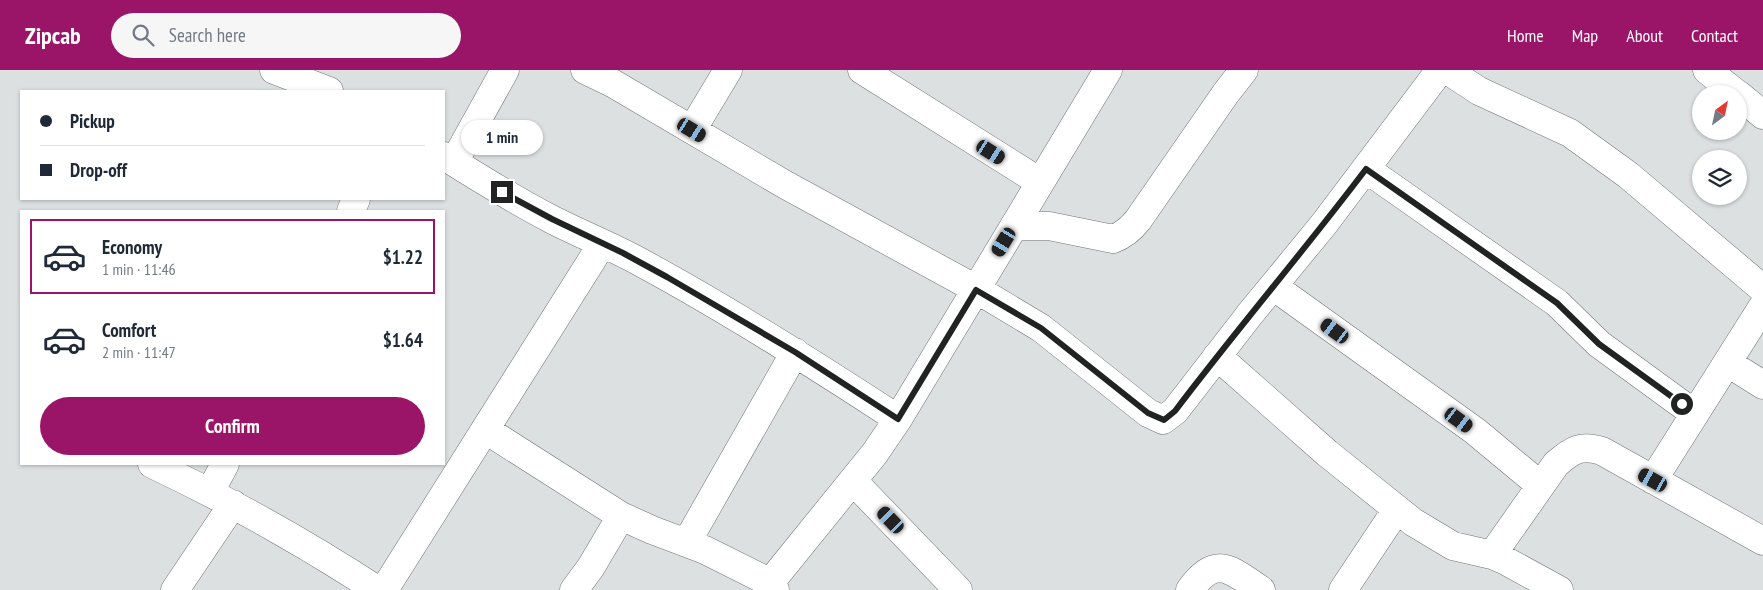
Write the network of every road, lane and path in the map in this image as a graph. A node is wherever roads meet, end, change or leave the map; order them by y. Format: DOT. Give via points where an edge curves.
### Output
graph roads {
  1 [pos="274,70"];
  2 [pos="505,70"];
  3 [pos="585,70"];
  4 [pos="728,70"];
  5 [pos="862,70"];
  6 [pos="1108,70"];
  7 [pos="1244,70"];
  8 [pos="1440,70"];
  9 [pos="1447,70"];
  10 [pos="1707,70"];
  11 [pos="1726,85"];
  12 [pos="326,90"];
  13 [pos="1748,102"];
  14 [pos="1763,115"];
  15 [pos="692,130"];
  16 [pos="449,159"];
  17 [pos="1366,169"];
  18 [pos="1040,182"];
  19 [pos="1014,226"];
  20 [pos="602,244"];
  21 [pos="1273,286"];
  22 [pos="1763,289"];
  23 [pos="976,290"];
  24 [pos="1763,306"];
  25 [pos="795,352"];
  26 [pos="1217,356"];
  27 [pos="1728,363"];
  28 [pos="1763,385"];
  29 [pos="1695,414"];
  30 [pos="898,419"];
  31 [pos="486,430"];
  32 [pos="154,465"];
  33 [pos="225,465"];
  34 [pos="1653,480"];
  35 [pos="853,481"];
  36 [pos="1540,485"];
  37 [pos="222,498"];
  38 [pos="1397,509"];
  39 [pos="622,516"];
  40 [pos="1763,541"];
  41 [pos="688,542"];
  42 [pos="1492,555"];
  43 [pos="1543,586"];
  44 [pos="772,587"];
  45 [pos="175,590"];
  46 [pos="377,590"];
  47 [pos="384,590"];
  48 [pos="574,590"];
  49 [pos="958,590"];
  50 [pos="1190,590"];
  51 [pos="1262,590"];
  52 [pos="1343,590"];
  1 -- 12 [label="street"];
  2 -- 16 [label="street"];
  3 -- 15 [label="street"];
  4 -- 15 [label="street"];
  5 -- 18 [label="street"];
  6 -- 18 [label="street"];
  7 -- 19 [label="street" via="1130,230 1113,238 1049,226"];
  8 -- 17 [label="street"];
  9 -- 22 [label="street" via="1479,91 1570,133 1628,175"];
  10 -- 11 [label="street"];
  13 -- 14 [label="street"];
  15 -- 23 [label="street"];
  16 -- 20 [label="street" via="502,192"];
  17 -- 21 [label="street"];
  17 -- 29 [label="street" via="1557,303 1599,344"];
  18 -- 19 [label="street"];
  19 -- 23 [label="street"];
  20 -- 25 [label="street"];
  20 -- 31 [label="street"];
  21 -- 26 [label="street"];
  21 -- 36 [label="street" via="1475,431"];
  23 -- 26 [label="street" via="1041,328 1125,395 1164,420 1175,411"];
  23 -- 30 [label="street"];
  24 -- 27 [label="street"];
  25 -- 30 [label="street"];
  25 -- 41 [label="street"];
  26 -- 38 [label="street" via="1327,453"];
  27 -- 28 [label="street"];
  27 -- 29 [label="street"];
  29 -- 34 [label="street"];
  30 -- 35 [label="street"];
  31 -- 39 [label="street"];
  31 -- 47 [label="street"];
  32 -- 37 [label="street"];
  33 -- 37 [label="street"];
  34 -- 36 [label="street" via="1591,447 1579,448 1568,454"];
  34 -- 40 [label="street"];
  35 -- 44 [label="street"];
  35 -- 49 [label="street"];
  36 -- 42 [label="street"];
  37 -- 45 [label="street"];
  37 -- 46 [label="street"];
  38 -- 42 [label="street" via="1453,546"];
  38 -- 52 [label="street"];
  39 -- 41 [label="street"];
  39 -- 48 [label="street"];
  41 -- 44 [label="street"];
  42 -- 43 [label="street"];
  50 -- 51 [label="street" via="1215,567 1227,568"];
}
